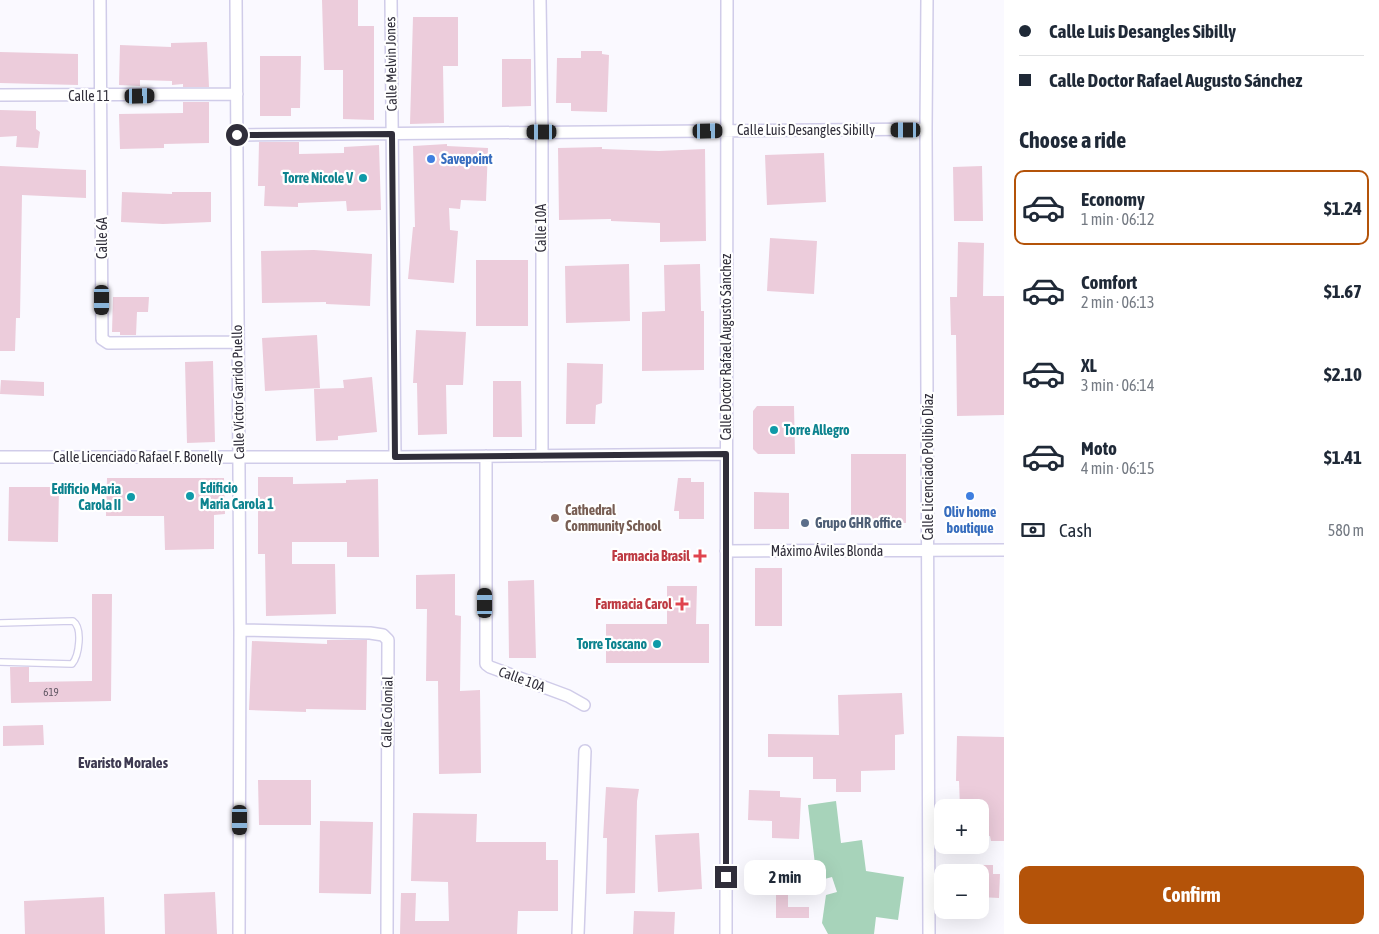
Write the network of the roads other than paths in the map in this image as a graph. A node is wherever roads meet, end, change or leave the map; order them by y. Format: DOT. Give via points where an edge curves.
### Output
graph roads {
  1 [pos="100,0"];
  2 [pos="236,0"];
  3 [pos="391,0"];
  4 [pos="540,0"];
  5 [pos="727,0"];
  6 [pos="927,0"];
  7 [pos="237,94"];
  8 [pos="0,95"];
  9 [pos="102,96"];
  10 [pos="926,129"];
  11 [pos="726,131"];
  12 [pos="542,132"];
  13 [pos="392,134"];
  14 [pos="237,135"];
  15 [pos="238,342"];
  16 [pos="726,454"];
  17 [pos="486,456"];
  18 [pos="542,456"];
  19 [pos="0,457"];
  20 [pos="239,457"];
  21 [pos="395,457"];
  22 [pos="928,550"];
  23 [pos="1004,550"];
  24 [pos="726,551"];
  25 [pos="0,623"];
  26 [pos="240,630"];
  27 [pos="0,662"];
  28 [pos="584,705"];
  29 [pos="585,751"];
  30 [pos="239,934"];
  31 [pos="386,934"];
  32 [pos="578,934"];
  33 [pos="726,934"];
  34 [pos="929,934"];
  1 -- 9 [label="street, Calle 6A"];
  2 -- 7 [label="street, Calle Víctor Garrido Puello"];
  3 -- 13 [label="street, Calle Melvin Jones"];
  4 -- 12 [label="street, Calle 10A"];
  5 -- 11 [label="street, Calle Doctor Rafael Augusto Sánchez"];
  6 -- 10 [label="street, Calle Licenciado Polibio Díaz"];
  7 -- 9 [label="street, Calle 11"];
  7 -- 14 [label="street, Calle Víctor Garrido Puello"];
  8 -- 9 [label="street, Calle 11"];
  9 -- 15 [label="street, Calle 6A" via="102,339 108,343"];
  10 -- 11 [label="street, Calle Luis Desangles Sibilly"];
  10 -- 22 [label="street, Calle Licenciado Polibio Díaz"];
  11 -- 12 [label="street, Calle Luis Desangles Sibilly"];
  11 -- 16 [label="street, Calle Doctor Rafael Augusto Sánchez"];
  12 -- 13 [label="street, Calle Luis Desangles Sibilly"];
  12 -- 18 [label="street, Calle 10A"];
  13 -- 14 [label="street, Calle Luis Desangles Sibilly"];
  13 -- 21 [label="street, Calle Melvin Jones"];
  14 -- 15 [label="street, Calle Víctor Garrido Puello"];
  15 -- 20 [label="street, Calle Víctor Garrido Puello"];
  16 -- 18 [label="street, Calle Licenciado Rafael F. Bonelly"];
  16 -- 24 [label="street, Calle Doctor Rafael Augusto Sánchez"];
  17 -- 18 [label="street, Calle Licenciado Rafael F. Bonelly"];
  17 -- 21 [label="street, Calle Licenciado Rafael F. Bonelly"];
  17 -- 28 [label="street, Calle 10A" via="486,664"];
  19 -- 20 [label="street, Calle Licenciado Rafael F. Bonelly"];
  20 -- 21 [label="street, Calle Licenciado Rafael F. Bonelly"];
  20 -- 26 [label="street, Calle Víctor Garrido Puello"];
  22 -- 23 [label="street, Máximo Áviles Blonda"];
  22 -- 24 [label="street, Máximo Áviles Blonda"];
  22 -- 34 [label="street, Calle Licenciado Polibio Díaz"];
  24 -- 33 [label="street, Calle Doctor Rafael Augusto Sánchez"];
  25 -- 27 [label="lane" via="73,622 78,628 72,664"];
  26 -- 30 [label="street, Calle Víctor Garrido Puello"];
  26 -- 31 [label="street, Calle Colonial" via="370,633 385,636 388,640"];
  29 -- 32 [label="street"];
}
